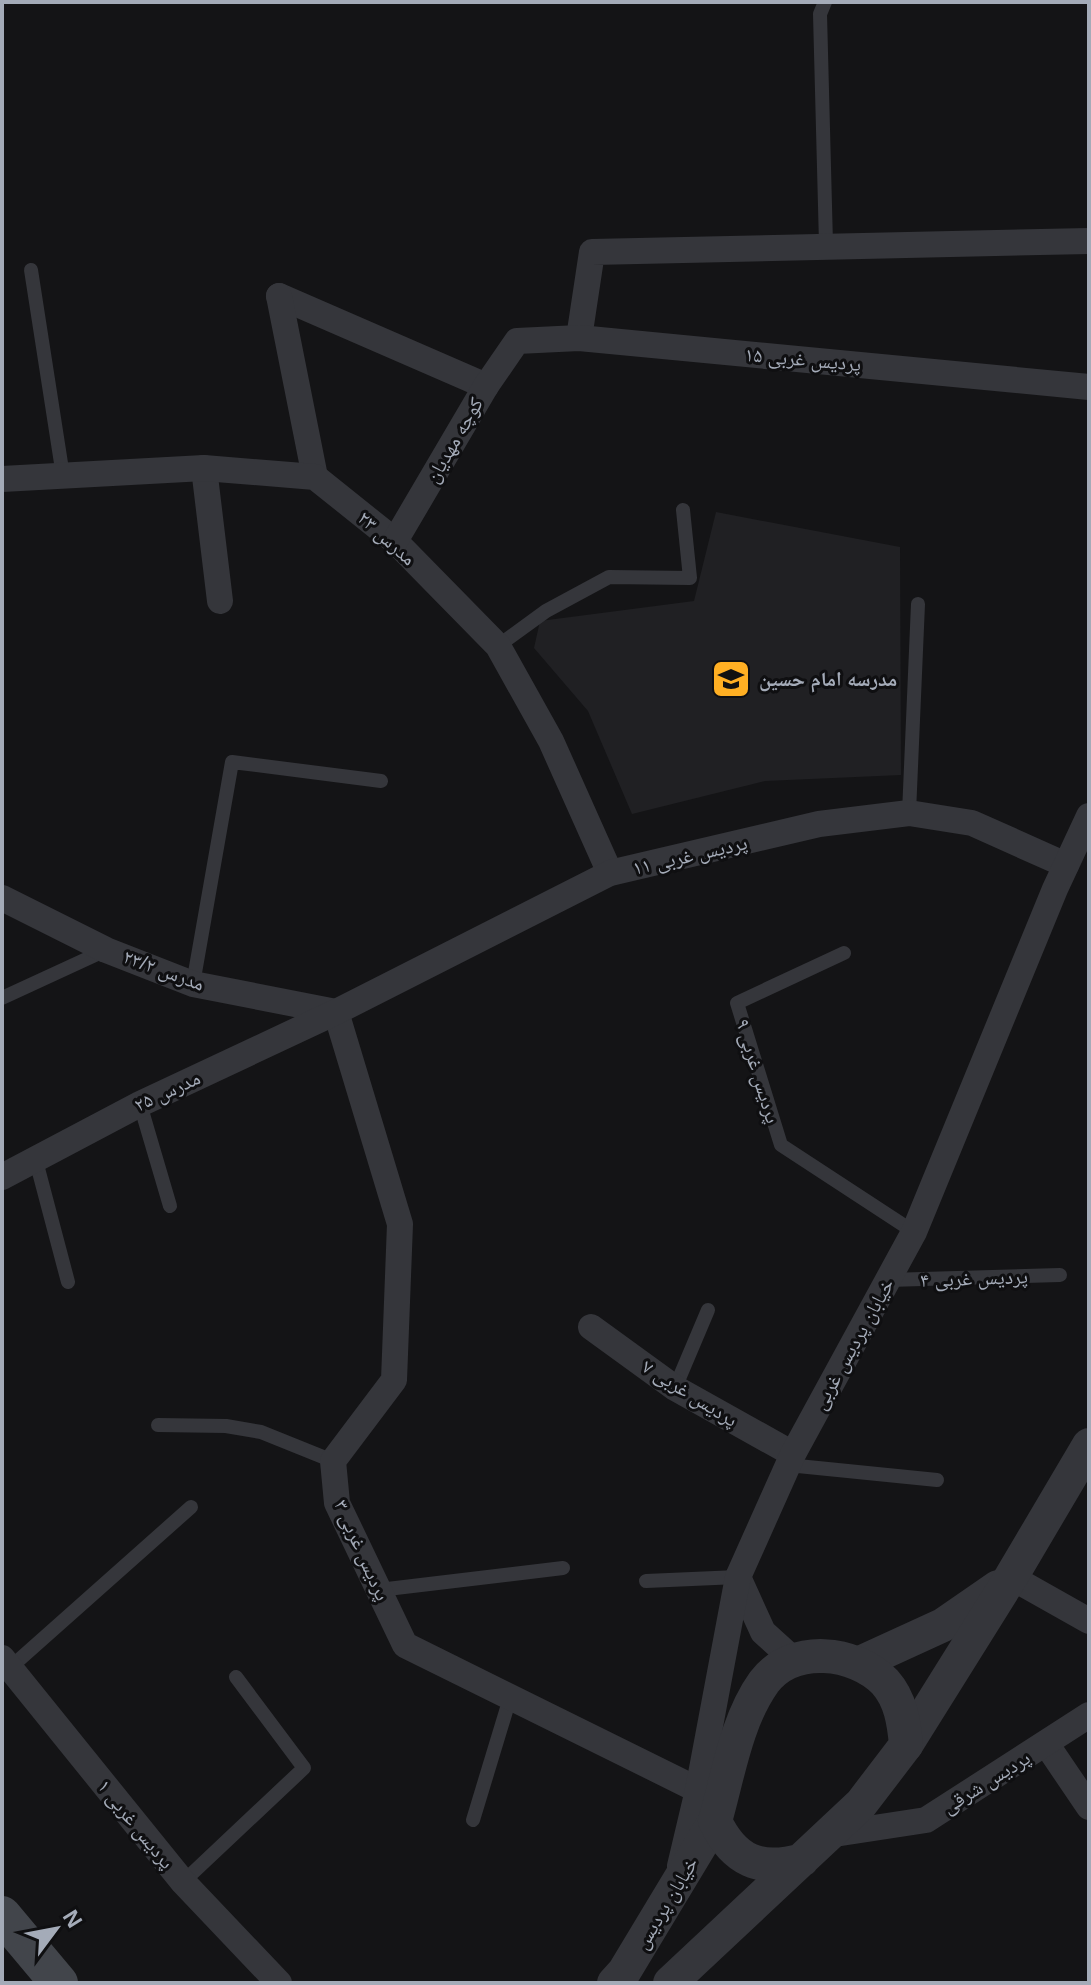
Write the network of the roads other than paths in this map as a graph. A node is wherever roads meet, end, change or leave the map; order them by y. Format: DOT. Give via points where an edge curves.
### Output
graph roads {
  1 [pos="825,2"];
  2 [pos="1089,241"];
  3 [pos="826,244"];
  4 [pos="31,270"];
  5 [pos="579,338"];
  6 [pos="517,341"];
  7 [pos="486,386"];
  8 [pos="1089,387"];
  9 [pos="204,468"];
  10 [pos="63,476"];
  11 [pos="315,477"];
  12 [pos="2,479"];
  13 [pos="683,510"];
  14 [pos="395,541"];
  15 [pos="220,601"];
  16 [pos="918,604"];
  17 [pos="498,646"];
  18 [pos="381,781"];
  19 [pos="909,813"];
  20 [pos="1089,816"];
  21 [pos="1066,865"];
  22 [pos="610,873"];
  23 [pos="2,898"];
  24 [pos="106,950"];
  25 [pos="844,953"];
  26 [pos="193,984"];
  27 [pos="2,998"];
  28 [pos="336,1012"];
  29 [pos="140,1104"];
  30 [pos="35,1157"];
  31 [pos="2,1177"];
  32 [pos="170,1206"];
  33 [pos="914,1232"];
  34 [pos="1060,1275"];
  35 [pos="888,1280"];
  36 [pos="68,1282"];
  37 [pos="708,1310"];
  38 [pos="591,1327"];
  39 [pos="675,1388"];
  40 [pos="158,1425"];
  41 [pos="1089,1445"];
  42 [pos="791,1459"];
  43 [pos="333,1461"];
  44 [pos="937,1480"];
  45 [pos="191,1507"];
  46 [pos="563,1568"];
  47 [pos="738,1577"];
  48 [pos="1011,1577"];
  49 [pos="646,1581"];
  50 [pos="379,1590"];
  51 [pos="1089,1621"];
  52 [pos="795,1661"];
  53 [pos="6,1662"];
  54 [pos="860,1663"];
  55 [pos="236,1677"];
  56 [pos="510,1698"];
  57 [pos="1089,1715"];
  58 [pos="906,1745"];
  59 [pos="1047,1745"];
  60 [pos="698,1790"];
  61 [pos="1089,1807"];
  62 [pos="473,1820"];
  63 [pos="715,1821"];
  64 [pos="828,1835"];
  65 [pos="802,1860"];
  66 [pos="183,1882"];
  67 [pos="674,1889"];
  68 [pos="2,1915"];
  69 [pos="59,1983"];
  70 [pos="279,1983"];
  71 [pos="614,1983"];
  72 [pos="670,1983"];
  1 -- 3 [label="lane" via="820,14"];
  2 -- 3 [label="street"];
  3 -- 5 [label="street" via="592,252"];
  4 -- 10 [label="lane"];
  5 -- 6 [label="street, پردیس غربی ۱۵"];
  5 -- 8 [label="street, پردیس غربی ۱۵"];
  6 -- 7 [label="street, کوچه مهدیان"];
  7 -- 11 [label="street" via="279,296"];
  7 -- 14 [label="street, کوچه مهدیان"];
  9 -- 10 [label="street"];
  9 -- 11 [label="street"];
  9 -- 15 [label="street"];
  10 -- 12 [label="street"];
  11 -- 14 [label="street, مدرس ۲۳"];
  13 -- 17 [label="lane" via="690,578 609,577 546,611"];
  14 -- 17 [label="street, مدرس ۲۳"];
  16 -- 19 [label="lane"];
  17 -- 22 [label="street, مدرس ۲۳" via="551,741"];
  18 -- 26 [label="lane" via="232,762"];
  19 -- 21 [label="street, پردیس غربی ۱۱" via="972,823"];
  19 -- 22 [label="street, پردیس غربی ۱۱" via="819,824"];
  20 -- 21 [label="street, خیابان پردیس غربی"];
  21 -- 33 [label="street, خیابان پردیس غربی"];
  22 -- 28 [label="street, پردیس غربی ۱۱"];
  23 -- 24 [label="street, مدرس ۲۳/۲"];
  24 -- 26 [label="street, مدرس ۲۳/۲"];
  24 -- 27 [label="lane"];
  25 -- 33 [label="lane, پردیس غربی ۹" via="737,1003 781,1145"];
  26 -- 28 [label="street, مدرس ۲۳/۲"];
  28 -- 29 [label="street, مدرس ۲۵"];
  28 -- 43 [label="street" via="400,1224 394,1380"];
  29 -- 30 [label="street, مدرس ۲۵"];
  29 -- 32 [label="lane"];
  30 -- 31 [label="street, مدرس ۲۵"];
  30 -- 36 [label="lane"];
  33 -- 35 [label="street, خیابان پردیس غربی"];
  34 -- 35 [label="lane, پردیس غربی ۴"];
  35 -- 42 [label="street, خیابان پردیس غربی"];
  37 -- 39 [label="lane"];
  38 -- 39 [label="street, پردیس غربی ۷"];
  39 -- 42 [label="street, پردیس غربی ۷"];
  40 -- 43 [label="lane" via="261,1432"];
  41 -- 48 [label="street"];
  42 -- 44 [label="lane"];
  42 -- 47 [label="street, خیابان پردیس غربی"];
  43 -- 50 [label="street, پردیس غربی ۳" via="337,1503"];
  45 -- 53 [label="lane"];
  46 -- 50 [label="lane"];
  47 -- 49 [label="lane"];
  47 -- 52 [label="street" via="763,1632"];
  47 -- 60 [label="street, خیابان پردیس غربی"];
  48 -- 51 [label="street"];
  48 -- 54 [label="street" via="943,1625"];
  48 -- 58 [label="street"];
  50 -- 56 [label="street, پردیس غربی ۳" via="405,1645"];
  52 -- 54 [label="street" via="827,1655"];
  52 -- 63 [label="street" via="767,1678 748,1706"];
  53 -- 66 [label="street, پردیس غربی ۱"];
  54 -- 58 [label="street" via="886,1683 903,1712"];
  55 -- 66 [label="lane" via="304,1768"];
  56 -- 60 [label="street, پردیس غربی ۳"];
  56 -- 62 [label="lane"];
  57 -- 59 [label="street, پردیس شرقی"];
  58 -- 64 [label="street" via="861,1804"];
  59 -- 61 [label="street"];
  59 -- 64 [label="street, پردیس شرقی" via="926,1820"];
  60 -- 67 [label="street, خیابان پردیس غربی"];
  63 -- 65 [label="street" via="740,1856 781,1866"];
  63 -- 67 [label="street, خیابان پردیس"];
  64 -- 65 [label="street"];
  65 -- 72 [label="street"];
  66 -- 70 [label="street, پردیس غربی ۱"];
  67 -- 71 [label="street, خیابان پردیس"];
  68 -- 69 [label="main road"];
}
